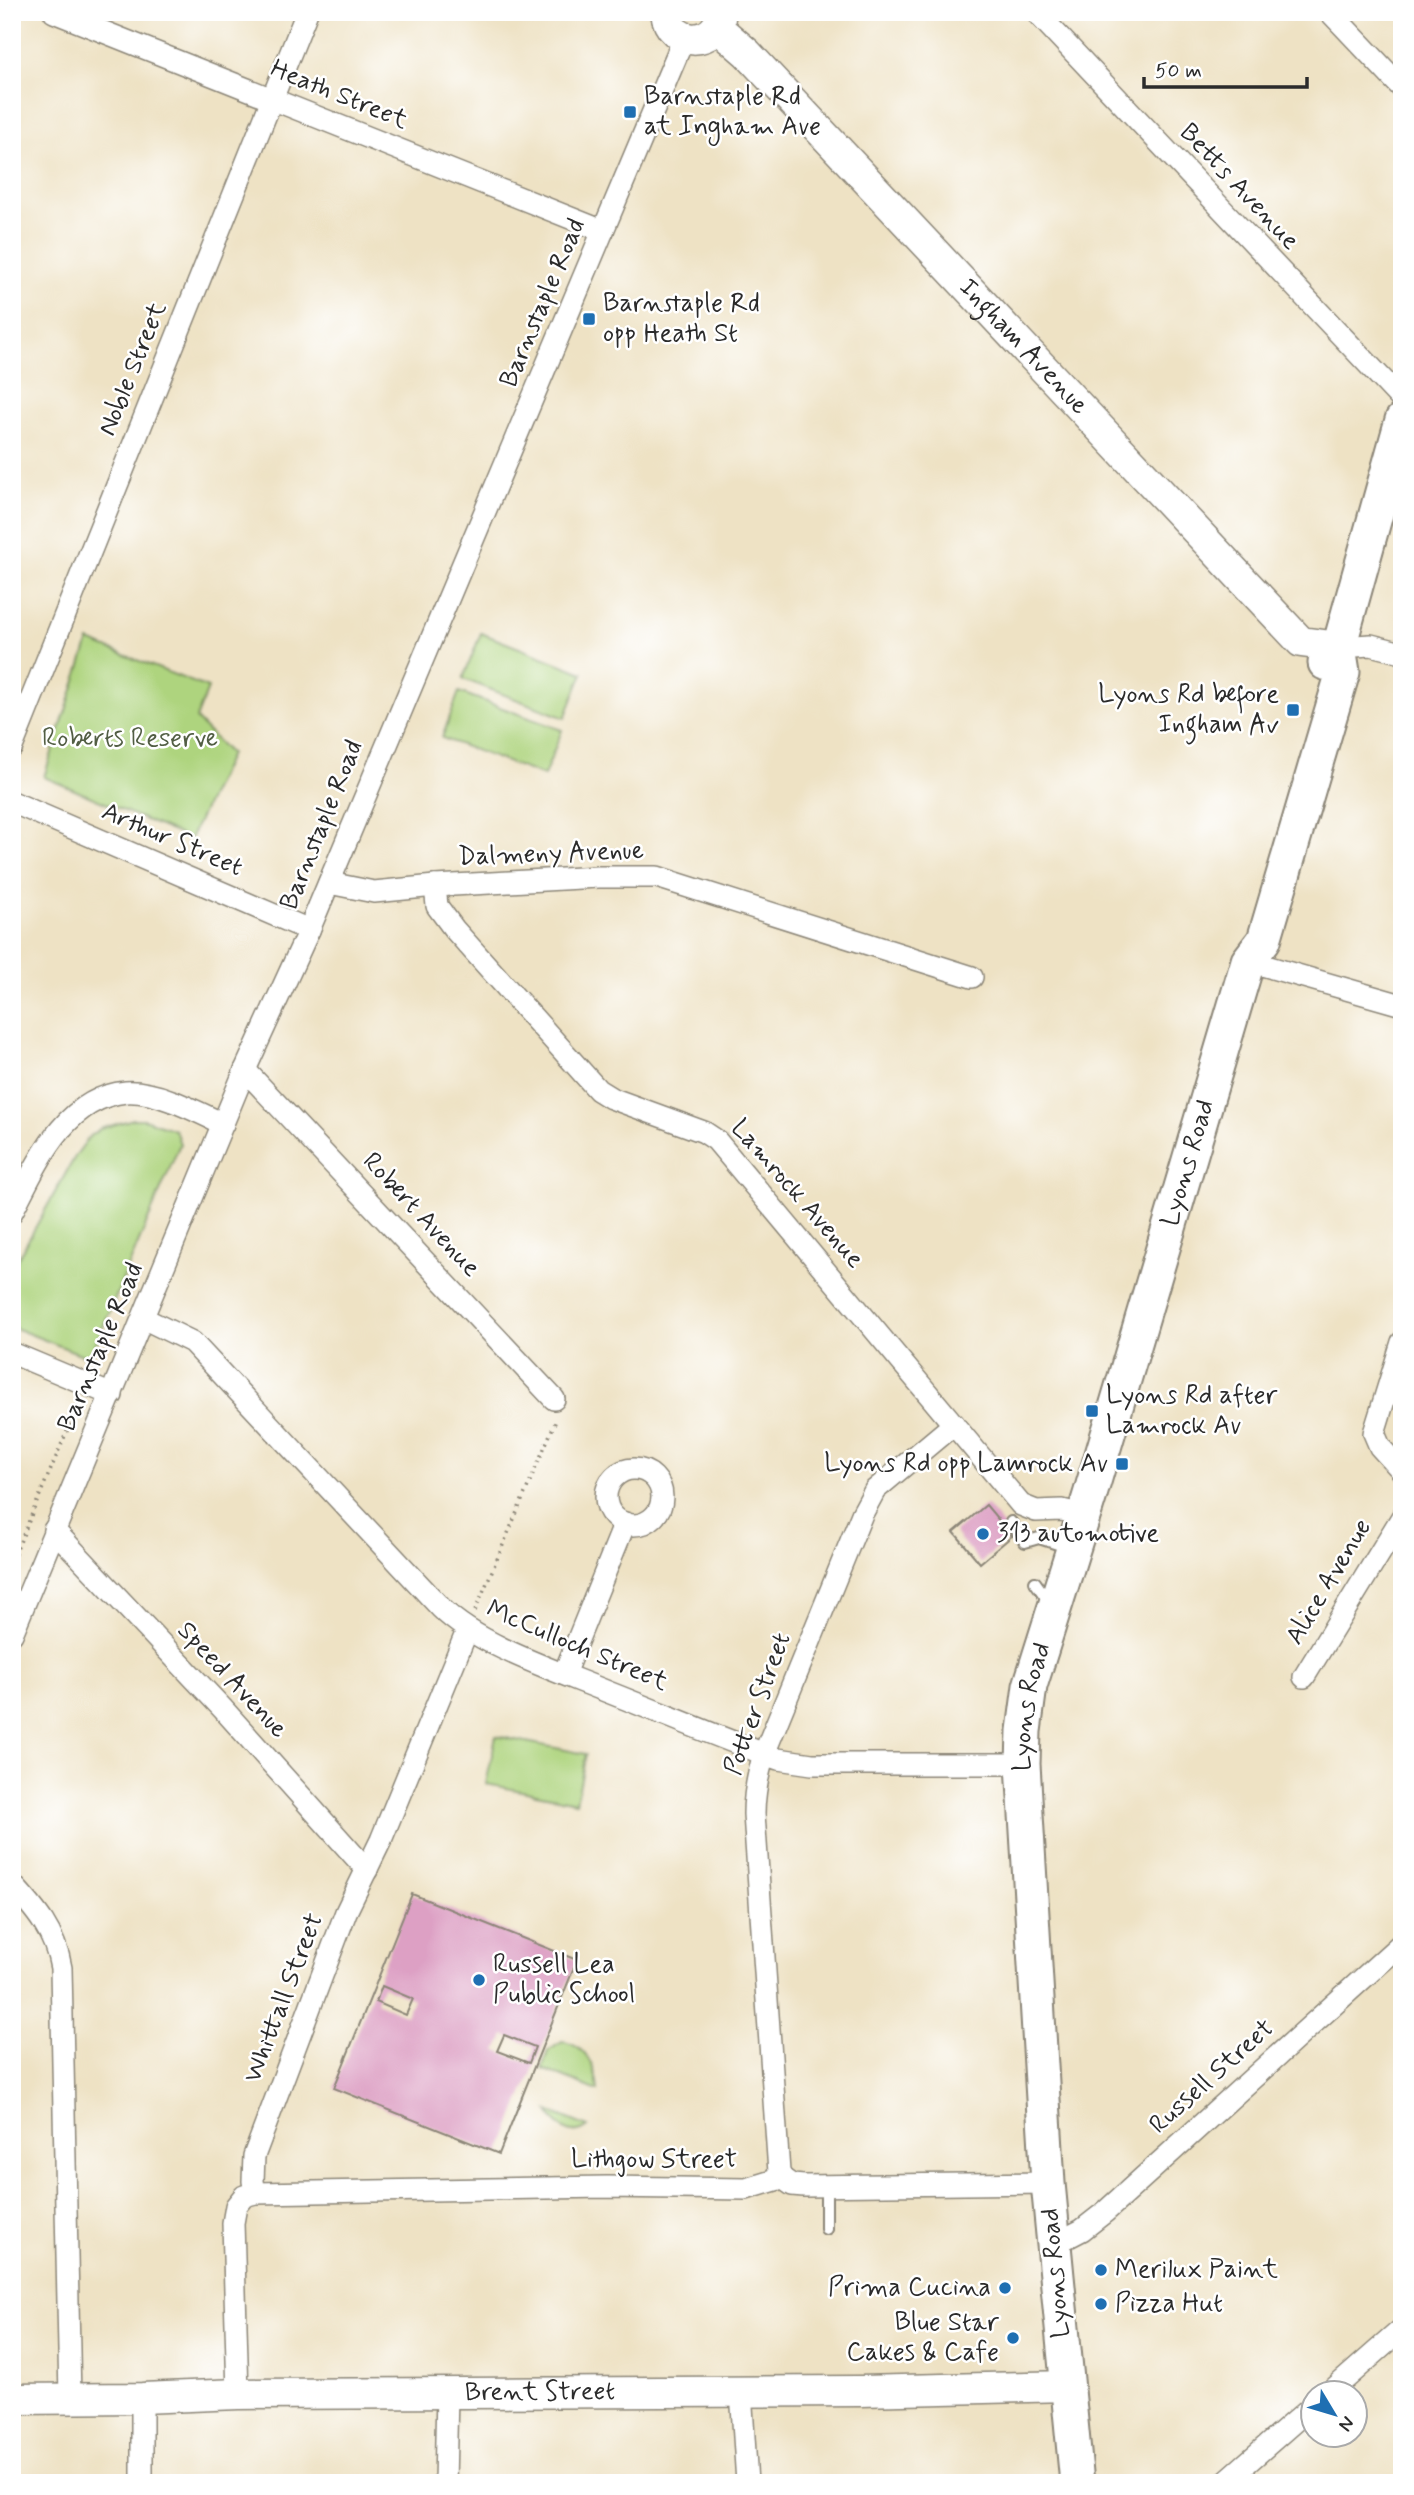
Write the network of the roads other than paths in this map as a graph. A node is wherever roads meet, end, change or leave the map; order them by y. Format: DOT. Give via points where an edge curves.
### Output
graph roads {
  1 [pos="54,12"];
  2 [pos="307,12"];
  3 [pos="666,12"];
  4 [pos="1036,12"];
  5 [pos="1330,12"];
  6 [pos="719,20"];
  7 [pos="684,38"];
  8 [pos="1402,88"];
  9 [pos="271,99"];
  10 [pos="603,231"];
  11 [pos="1402,400"];
  12 [pos="1402,420"];
  13 [pos="1339,647"];
  14 [pos="1402,653"];
  15 [pos="12,747"];
  16 [pos="12,802"];
  17 [pos="329,883"];
  18 [pos="435,886"];
  19 [pos="309,930"];
  20 [pos="1248,961"];
  21 [pos="972,977"];
  22 [pos="1402,1005"];
  23 [pos="245,1070"];
  24 [pos="223,1124"];
  25 [pos="12,1212"];
  26 [pos="145,1319"];
  27 [pos="1402,1342"];
  28 [pos="12,1353"];
  29 [pos="112,1395"];
  30 [pos="554,1399"];
  31 [pos="954,1424"];
  32 [pos="1402,1471"];
  33 [pos="1083,1515"];
  34 [pos="1402,1517"];
  35 [pos="1011,1522"];
  36 [pos="625,1523"];
  37 [pos="54,1530"];
  38 [pos="1073,1548"];
  39 [pos="467,1631"];
  40 [pos="12,1634"];
  41 [pos="564,1674"];
  42 [pos="1304,1677"];
  43 [pos="764,1754"];
  44 [pos="1023,1764"];
  45 [pos="367,1870"];
  46 [pos="12,1884"];
  47 [pos="1402,1943"];
  48 [pos="782,2178"];
  49 [pos="1048,2183"];
  50 [pos="826,2185"];
  51 [pos="255,2193"];
  52 [pos="826,2229"];
  53 [pos="1053,2245"];
  54 [pos="1402,2329"];
  55 [pos="1343,2380"];
  56 [pos="1068,2386"];
  57 [pos="741,2391"];
  58 [pos="447,2394"];
  59 [pos="238,2395"];
  60 [pos="142,2398"];
  61 [pos="12,2399"];
  62 [pos="71,2399"];
  63 [pos="1298,2418"];
  64 [pos="142,2483"];
  65 [pos="445,2483"];
  66 [pos="747,2483"];
  67 [pos="1077,2483"];
  68 [pos="1224,2483"];
  1 -- 9 [label="street, Heath Street"];
  2 -- 9 [label="street, Noble Street"];
  3 -- 7 [label="main road" via="670,27"];
  4 -- 11 [label="street, Betts Avenue"];
  5 -- 8 [label="street"];
  6 -- 7 [label="main road" via="710,34"];
  6 -- 13 [label="main road, Ingham Avenue" via="1301,642"];
  7 -- 10 [label="street, Barnstaple Road"];
  9 -- 10 [label="street, Heath Street"];
  9 -- 15 [label="street, Noble Street"];
  10 -- 17 [label="street, Barnstaple Road"];
  12 -- 13 [label="main road, Lyons Road"];
  13 -- 14 [label="street" via="1371,645"];
  13 -- 20 [label="main road, Lyons Road" via="1323,665 1252,902 1243,934"];
  16 -- 19 [label="street, Arthur Street"];
  17 -- 18 [label="street, Dalmeny Avenue" via="374,892"];
  17 -- 19 [label="street, Barnstaple Road"];
  18 -- 21 [label="street, Dalmeny Avenue" via="657,877"];
  18 -- 31 [label="street, Lamrock Avenue" via="437,906 454,929 598,1090 716,1140"];
  19 -- 23 [label="street, Barnstaple Road"];
  20 -- 22 [label="street"];
  20 -- 33 [label="main road, Lyons Road"];
  23 -- 24 [label="street, Barnstaple Road"];
  23 -- 30 [label="street, Robert Avenue"];
  24 -- 25 [label="street" via="161,1098 128,1092 98,1098 73,1115 52,1140"];
  24 -- 26 [label="street, Barnstaple Road"];
  26 -- 29 [label="street, Barnstaple Road"];
  26 -- 39 [label="street, McCulloch Street" via="192,1342"];
  27 -- 32 [label="street" via="1374,1433"];
  28 -- 29 [label="street"];
  29 -- 37 [label="street, Barnstaple Road"];
  31 -- 33 [label="street, Lamrock Avenue" via="1021,1505 1036,1511"];
  31 -- 43 [label="street, Potter Street" via="875,1490"];
  33 -- 38 [label="main road, Lyons Road"];
  34 -- 42 [label="street, Alice Avenue"];
  35 -- 38 [label="lane" via="1025,1542 1039,1538"];
  36 -- 41 [label="street"];
  37 -- 40 [label="street, Barnstaple Road"];
  37 -- 45 [label="street, Speed Avenue"];
  38 -- 44 [label="main road, Lyons Road" via="1044,1595"];
  39 -- 41 [label="street, McCulloch Street"];
  39 -- 45 [label="street, Whittall Street"];
  41 -- 43 [label="street, McCulloch Street"];
  43 -- 44 [label="street, McCulloch Street" via="812,1764"];
  43 -- 48 [label="street, Potter Street" via="754,1814"];
  44 -- 49 [label="main road, Lyons Road"];
  45 -- 51 [label="street, Whittall Street" via="346,1912 254,2156"];
  46 -- 62 [label="street" via="52,1933 61,1968"];
  47 -- 53 [label="street, Russell Street" via="1105,2212"];
  48 -- 50 [label="street, Lithgow Street" via="792,2185"];
  48 -- 51 [label="street, Lithgow Street" via="746,2189"];
  49 -- 50 [label="street, Lithgow Street"];
  49 -- 53 [label="main road, Lyons Road"];
  50 -- 52 [label="lane"];
  51 -- 59 [label="street" via="240,2200 233,2222"];
  53 -- 56 [label="main road, Lyons Road"];
  54 -- 55 [label="street"];
  56 -- 57 [label="main road, Brent Street"];
  56 -- 67 [label="main road, Lyons Road"];
  57 -- 58 [label="main road, Brent Street"];
  57 -- 66 [label="street"];
  58 -- 59 [label="main road, Brent Street"];
  58 -- 65 [label="street"];
  59 -- 60 [label="main road, Brent Street"];
  60 -- 62 [label="main road, Brent Street"];
  60 -- 64 [label="street"];
  61 -- 62 [label="main road, Brent Street"];
  63 -- 68 [label="street"];
}
